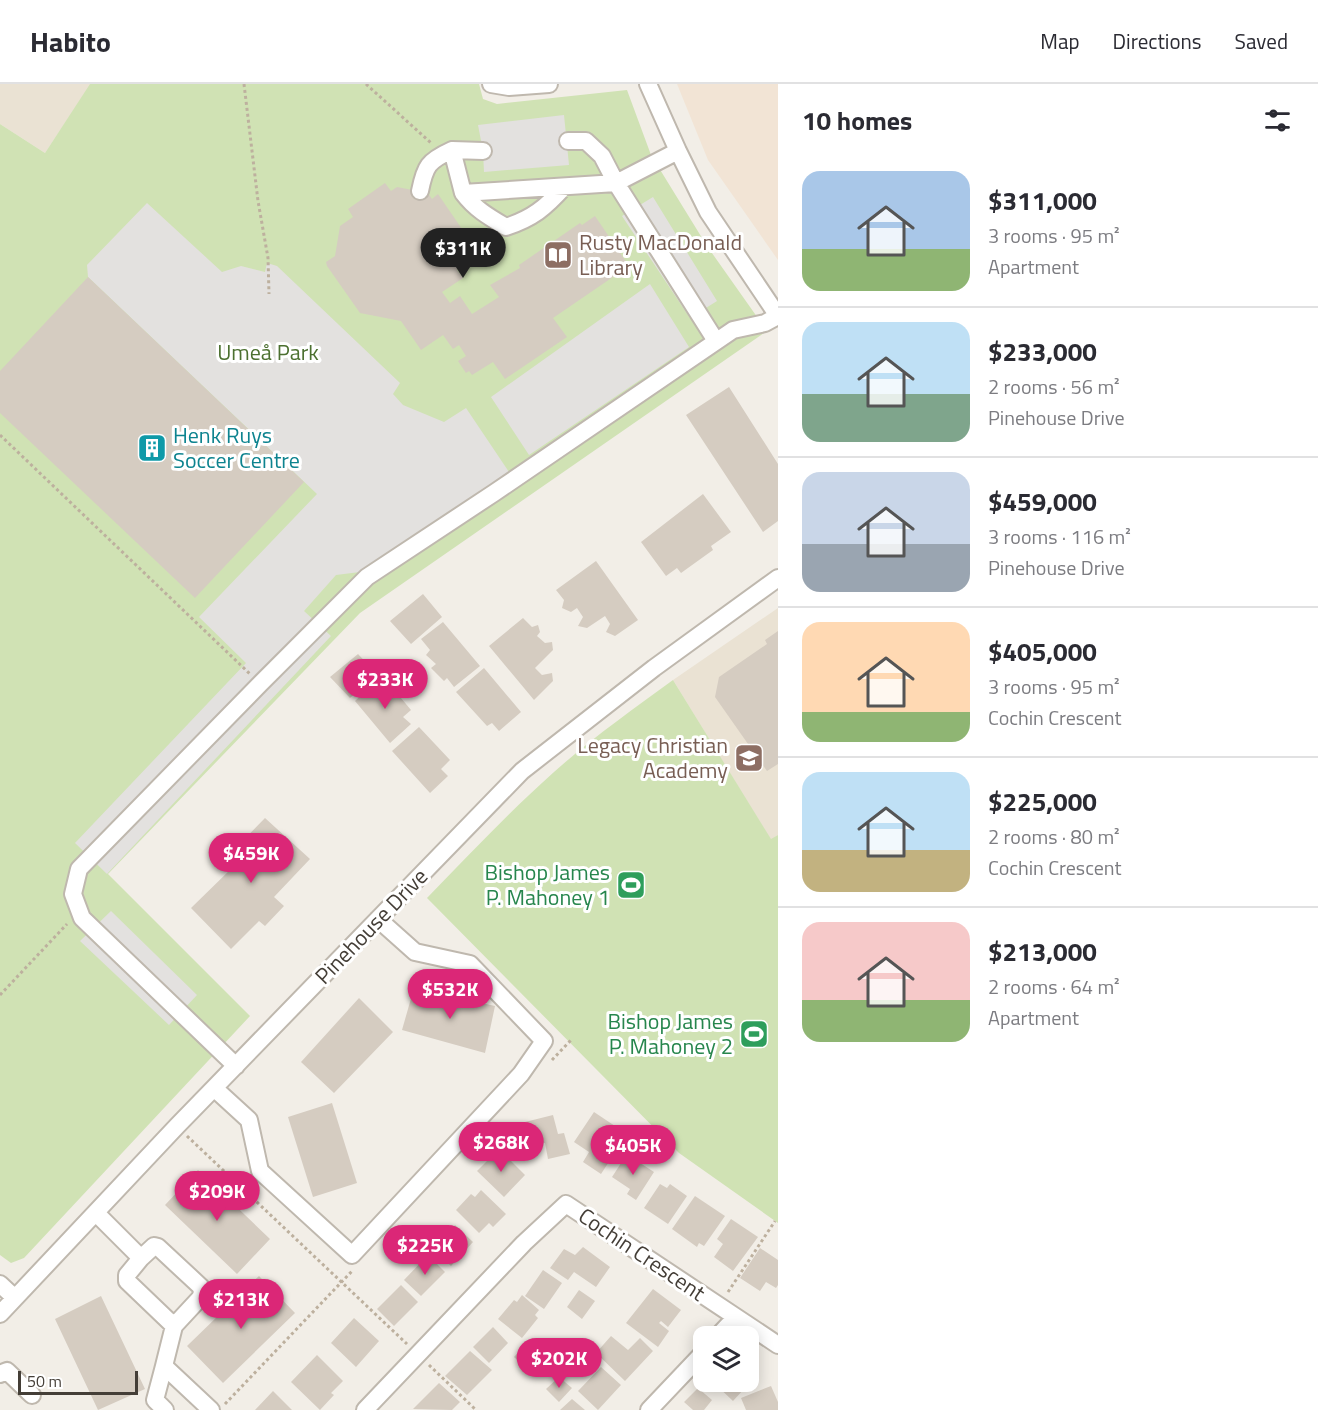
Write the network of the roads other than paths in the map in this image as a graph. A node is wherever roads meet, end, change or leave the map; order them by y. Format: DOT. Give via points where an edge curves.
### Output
graph roads {
  1 [pos="492,84"];
  2 [pos="549,84"];
  3 [pos="648,84"];
  4 [pos="568,141"];
  5 [pos="483,151"];
  6 [pos="678,151"];
  7 [pos="445,154"];
  8 [pos="616,183"];
  9 [pos="564,187"];
  10 [pos="420,191"];
  11 [pos="463,193"];
  12 [pos="778,316"];
  13 [pos="716,341"];
  14 [pos="778,578"];
  15 [pos="378,919"];
  16 [pos="236,1065"];
  17 [pos="214,1088"];
  18 [pos="96,1213"];
  19 [pos="141,1258"];
  20 [pos="0,1284"];
  21 [pos="15,1298"];
  22 [pos="0,1314"];
  23 [pos="736,1317"];
  24 [pos="174,1326"];
  25 [pos="727,1326"];
  26 [pos="778,1345"];
  27 [pos="693,1364"];
  28 [pos="164,1366"];
  29 [pos="0,1374"];
  30 [pos="32,1395"];
  31 [pos="165,1410"];
  32 [pos="211,1410"];
  33 [pos="365,1410"];
  34 [pos="649,1410"];
  1 -- 2 [label="street"];
  3 -- 6 [label="street"];
  4 -- 8 [label="street" via="586,141 602,156"];
  5 -- 7 [label="street"];
  6 -- 8 [label="street"];
  6 -- 12 [label="street" via="708,212"];
  7 -- 10 [label="street" via="424,171"];
  7 -- 11 [label="street"];
  8 -- 9 [label="street"];
  8 -- 13 [label="street"];
  9 -- 11 [label="street"];
  9 -- 11 [label="street" via="528,220 506,227 487,217"];
  12 -- 13 [label="street" via="733,330"];
  13 -- 16 [label="street" via="367,577 80,869 73,894 82,918"];
  14 -- 15 [label="street, Pinehouse Drive" via="522,771"];
  15 -- 16 [label="street, Pinehouse Drive"];
  15 -- 17 [label="street" via="415,952 470,964 544,1041 521,1074 352,1255 260,1171 249,1120"];
  16 -- 17 [label="street, Pinehouse Drive"];
  17 -- 18 [label="street, Pinehouse Drive"];
  18 -- 19 [label="street"];
  18 -- 21 [label="street, Pinehouse Drive"];
  19 -- 24 [label="street" via="126,1275 128,1281"];
  19 -- 24 [label="street" via="154,1246 158,1247 201,1287 200,1298"];
  20 -- 21 [label="street"];
  21 -- 22 [label="street, Pinehouse Drive"];
  23 -- 25 [label="street"];
  23 -- 26 [label="street, Cochin Crescent"];
  23 -- 33 [label="street, Cochin Crescent" via="566,1204"];
  24 -- 28 [label="street"];
  27 -- 34 [label="street"];
  28 -- 31 [label="street" via="154,1400"];
  28 -- 32 [label="street"];
  29 -- 30 [label="street" via="12,1374"];
}
